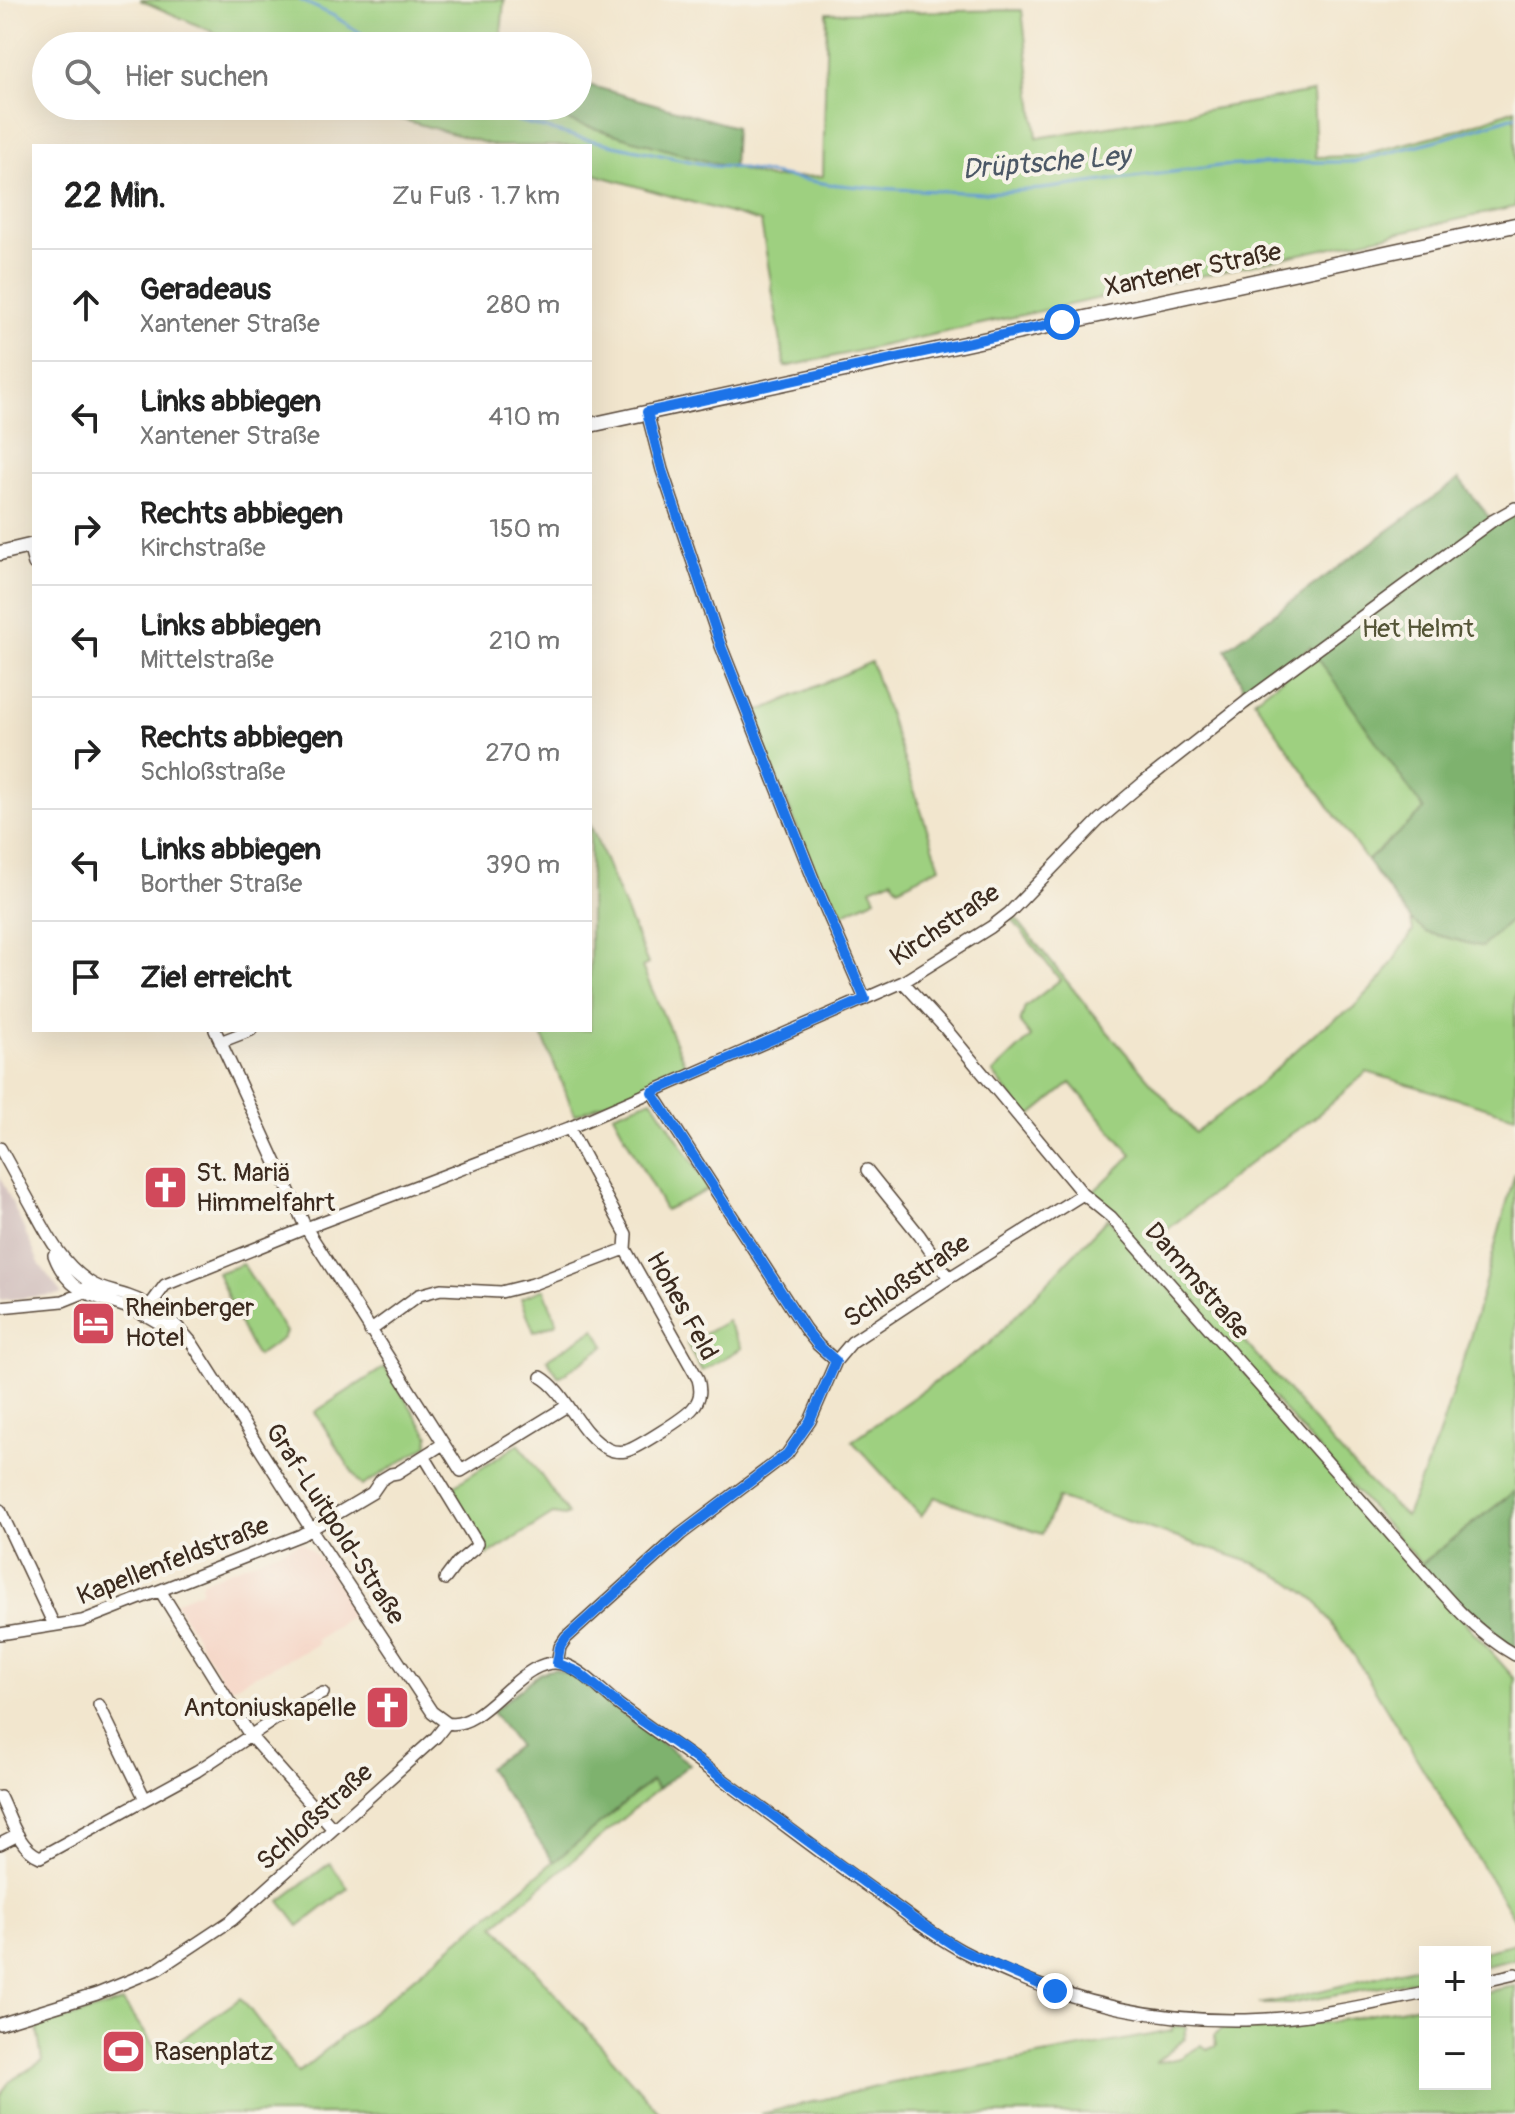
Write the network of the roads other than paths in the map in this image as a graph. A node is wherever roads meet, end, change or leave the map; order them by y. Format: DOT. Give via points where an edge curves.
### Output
graph roads {
  1 [pos="1515,225"];
  2 [pos="647,412"];
  3 [pos="592,425"];
  4 [pos="1515,508"];
  5 [pos="32,546"];
  6 [pos="0,553"];
  7 [pos="903,982"];
  8 [pos="865,999"];
  9 [pos="216,1032"];
  10 [pos="246,1032"];
  11 [pos="220,1042"];
  12 [pos="652,1092"];
  13 [pos="569,1128"];
  14 [pos="0,1148"];
  15 [pos="867,1170"];
  16 [pos="1083,1194"];
  17 [pos="306,1228"];
  18 [pos="625,1249"];
  19 [pos="949,1278"];
  20 [pos="86,1288"];
  21 [pos="0,1307"];
  22 [pos="147,1310"];
  23 [pos="370,1331"];
  24 [pos="836,1361"];
  25 [pos="541,1377"];
  26 [pos="567,1406"];
  27 [pos="443,1444"];
  28 [pos="424,1456"];
  29 [pos="0,1510"];
  30 [pos="311,1529"];
  31 [pos="445,1579"];
  32 [pos="161,1592"];
  33 [pos="54,1625"];
  34 [pos="0,1634"];
  35 [pos="1515,1655"];
  36 [pos="557,1663"];
  37 [pos="323,1693"];
  38 [pos="99,1705"];
  39 [pos="447,1723"];
  40 [pos="251,1737"];
  41 [pos="0,1797"];
  42 [pos="145,1799"];
  43 [pos="333,1829"];
  44 [pos="18,1835"];
  45 [pos="0,1844"];
  46 [pos="1515,1974"];
  47 [pos="1491,1980"];
  48 [pos="1419,1994"];
  49 [pos="0,2024"];
  1 -- 2 [label="main road, Xantener Straße"];
  2 -- 3 [label="main road, Xantener Straße"];
  2 -- 8 [label="street" via="721,646"];
  4 -- 7 [label="street, Kirchstraße" via="1247,701 1099,820 1009,913"];
  5 -- 6 [label="main road"];
  7 -- 8 [label="street, Kirchstraße"];
  7 -- 16 [label="street, Dammstraße"];
  8 -- 12 [label="street, Kirchstraße"];
  9 -- 11 [label="street"];
  10 -- 11 [label="street"];
  11 -- 17 [label="street"];
  12 -- 13 [label="street, Kirchstraße"];
  12 -- 24 [label="street" via="805,1329"];
  13 -- 17 [label="street, Kirchstraße"];
  13 -- 18 [label="street, Hohes Feld" via="626,1234"];
  14 -- 20 [label="street, Graf-Luitpold-Straße" via="63,1273"];
  15 -- 19 [label="street"];
  16 -- 19 [label="street, Schloßstraße"];
  16 -- 35 [label="street, Dammstraße" via="1111,1217 1457,1611"];
  17 -- 22 [label="street, Kirchstraße" via="165,1285"];
  17 -- 23 [label="street"];
  18 -- 23 [label="street" via="501,1292 441,1289 419,1295"];
  18 -- 26 [label="street, Hohes Feld" via="701,1391 684,1416 618,1452 601,1444"];
  19 -- 24 [label="street, Schloßstraße" via="852,1342"];
  20 -- 21 [label="street" via="63,1301"];
  20 -- 22 [label="street, Graf-Luitpold-Straße"];
  22 -- 30 [label="street, Graf-Luitpold-Straße" via="177,1325 192,1343"];
  23 -- 27 [label="street"];
  24 -- 36 [label="street, Schloßstraße" via="810,1421 787,1454 681,1534 566,1638"];
  25 -- 26 [label="street, Hohes Feld" via="551,1382"];
  26 -- 27 [label="street" via="461,1471"];
  27 -- 28 [label="street, Kapellenfeldstraße"];
  28 -- 30 [label="street, Kapellenfeldstraße"];
  28 -- 31 [label="street" via="477,1543"];
  29 -- 33 [label="street"];
  30 -- 32 [label="street, Kapellenfeldstraße"];
  30 -- 39 [label="street, Graf-Luitpold-Straße" via="432,1712"];
  32 -- 33 [label="street, Kapellenfeldstraße" via="82,1621"];
  32 -- 40 [label="street"];
  33 -- 34 [label="street, Kapellenfeldstraße"];
  36 -- 39 [label="street, Schloßstraße" via="534,1669 466,1721"];
  36 -- 48 [label="street" via="592,1682 926,1928 961,1950 1055,1991 1146,2014 1232,2020 1305,2016"];
  37 -- 40 [label="street"];
  38 -- 42 [label="street"];
  39 -- 43 [label="street, Schloßstraße"];
  40 -- 42 [label="street"];
  40 -- 43 [label="street"];
  41 -- 44 [label="street"];
  42 -- 44 [label="street" via="40,1857 29,1853"];
  43 -- 49 [label="street, Schloßstraße" via="232,1920 158,1969"];
  44 -- 45 [label="street"];
  46 -- 47 [label="street"];
}
